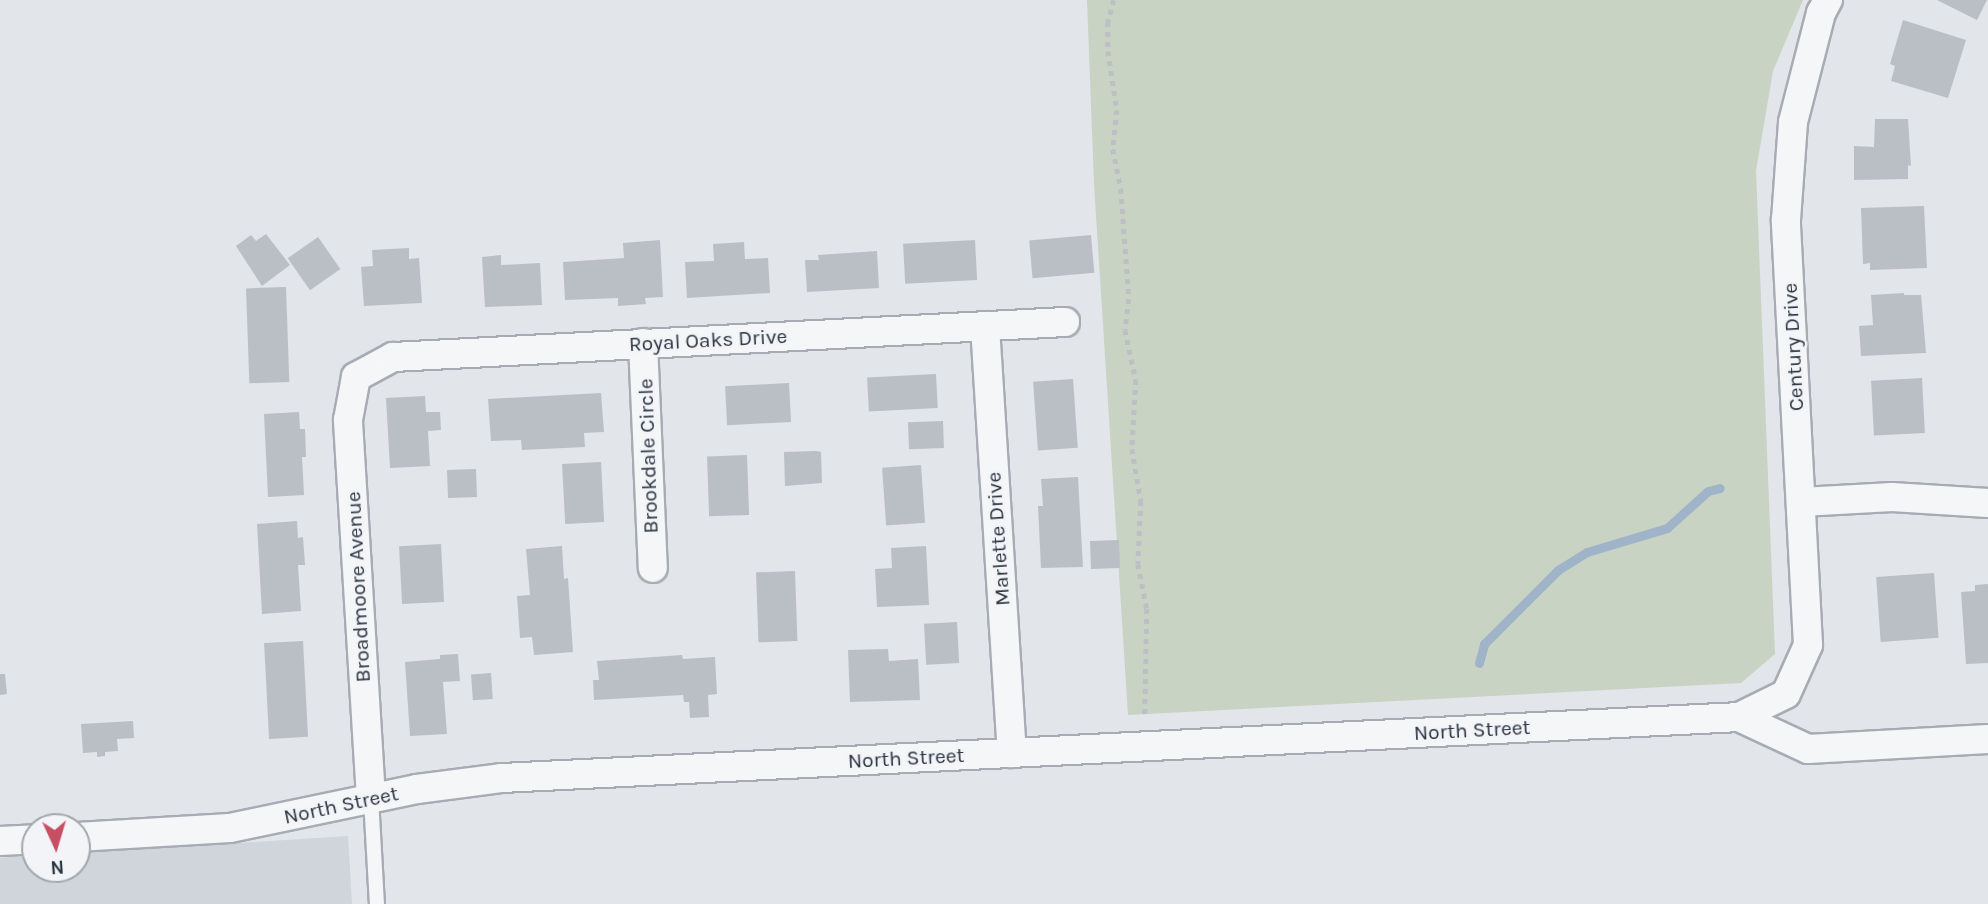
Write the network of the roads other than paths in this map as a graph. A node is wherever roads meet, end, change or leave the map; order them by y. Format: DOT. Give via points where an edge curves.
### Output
graph roads {
  1 [pos="1828,0"];
  2 [pos="1065,322"];
  3 [pos="985,326"];
  4 [pos="643,343"];
  5 [pos="355,377"];
  6 [pos="1802,502"];
  7 [pos="1988,503"];
  8 [pos="653,568"];
  9 [pos="1787,694"];
  10 [pos="1739,717"];
  11 [pos="1988,739"];
  12 [pos="1012,753"];
  13 [pos="371,798"];
  14 [pos="91,836"];
  15 [pos="21,840"];
  16 [pos="0,841"];
  17 [pos="377,904"];
  1 -- 6 [label="street, Century Drive" via="1793,122 1786,220"];
  2 -- 3 [label="street, Royal Oaks Drive"];
  3 -- 4 [label="street, Royal Oaks Drive"];
  3 -- 12 [label="street, Marlette Drive"];
  4 -- 5 [label="street, Royal Oaks Drive" via="393,357"];
  4 -- 8 [label="street, Brookdale Circle"];
  5 -- 13 [label="street, Broadmoore Avenue" via="348,420"];
  6 -- 7 [label="street" via="1892,496"];
  6 -- 9 [label="street, Century Drive" via="1808,645"];
  9 -- 10 [label="street, North Street"];
  10 -- 11 [label="street, North Street" via="1808,749"];
  10 -- 12 [label="street, North Street"];
  12 -- 13 [label="street, North Street" via="502,778"];
  13 -- 14 [label="street, North Street" via="230,828"];
  13 -- 17 [label="lane"];
  15 -- 16 [label="street"];
}
